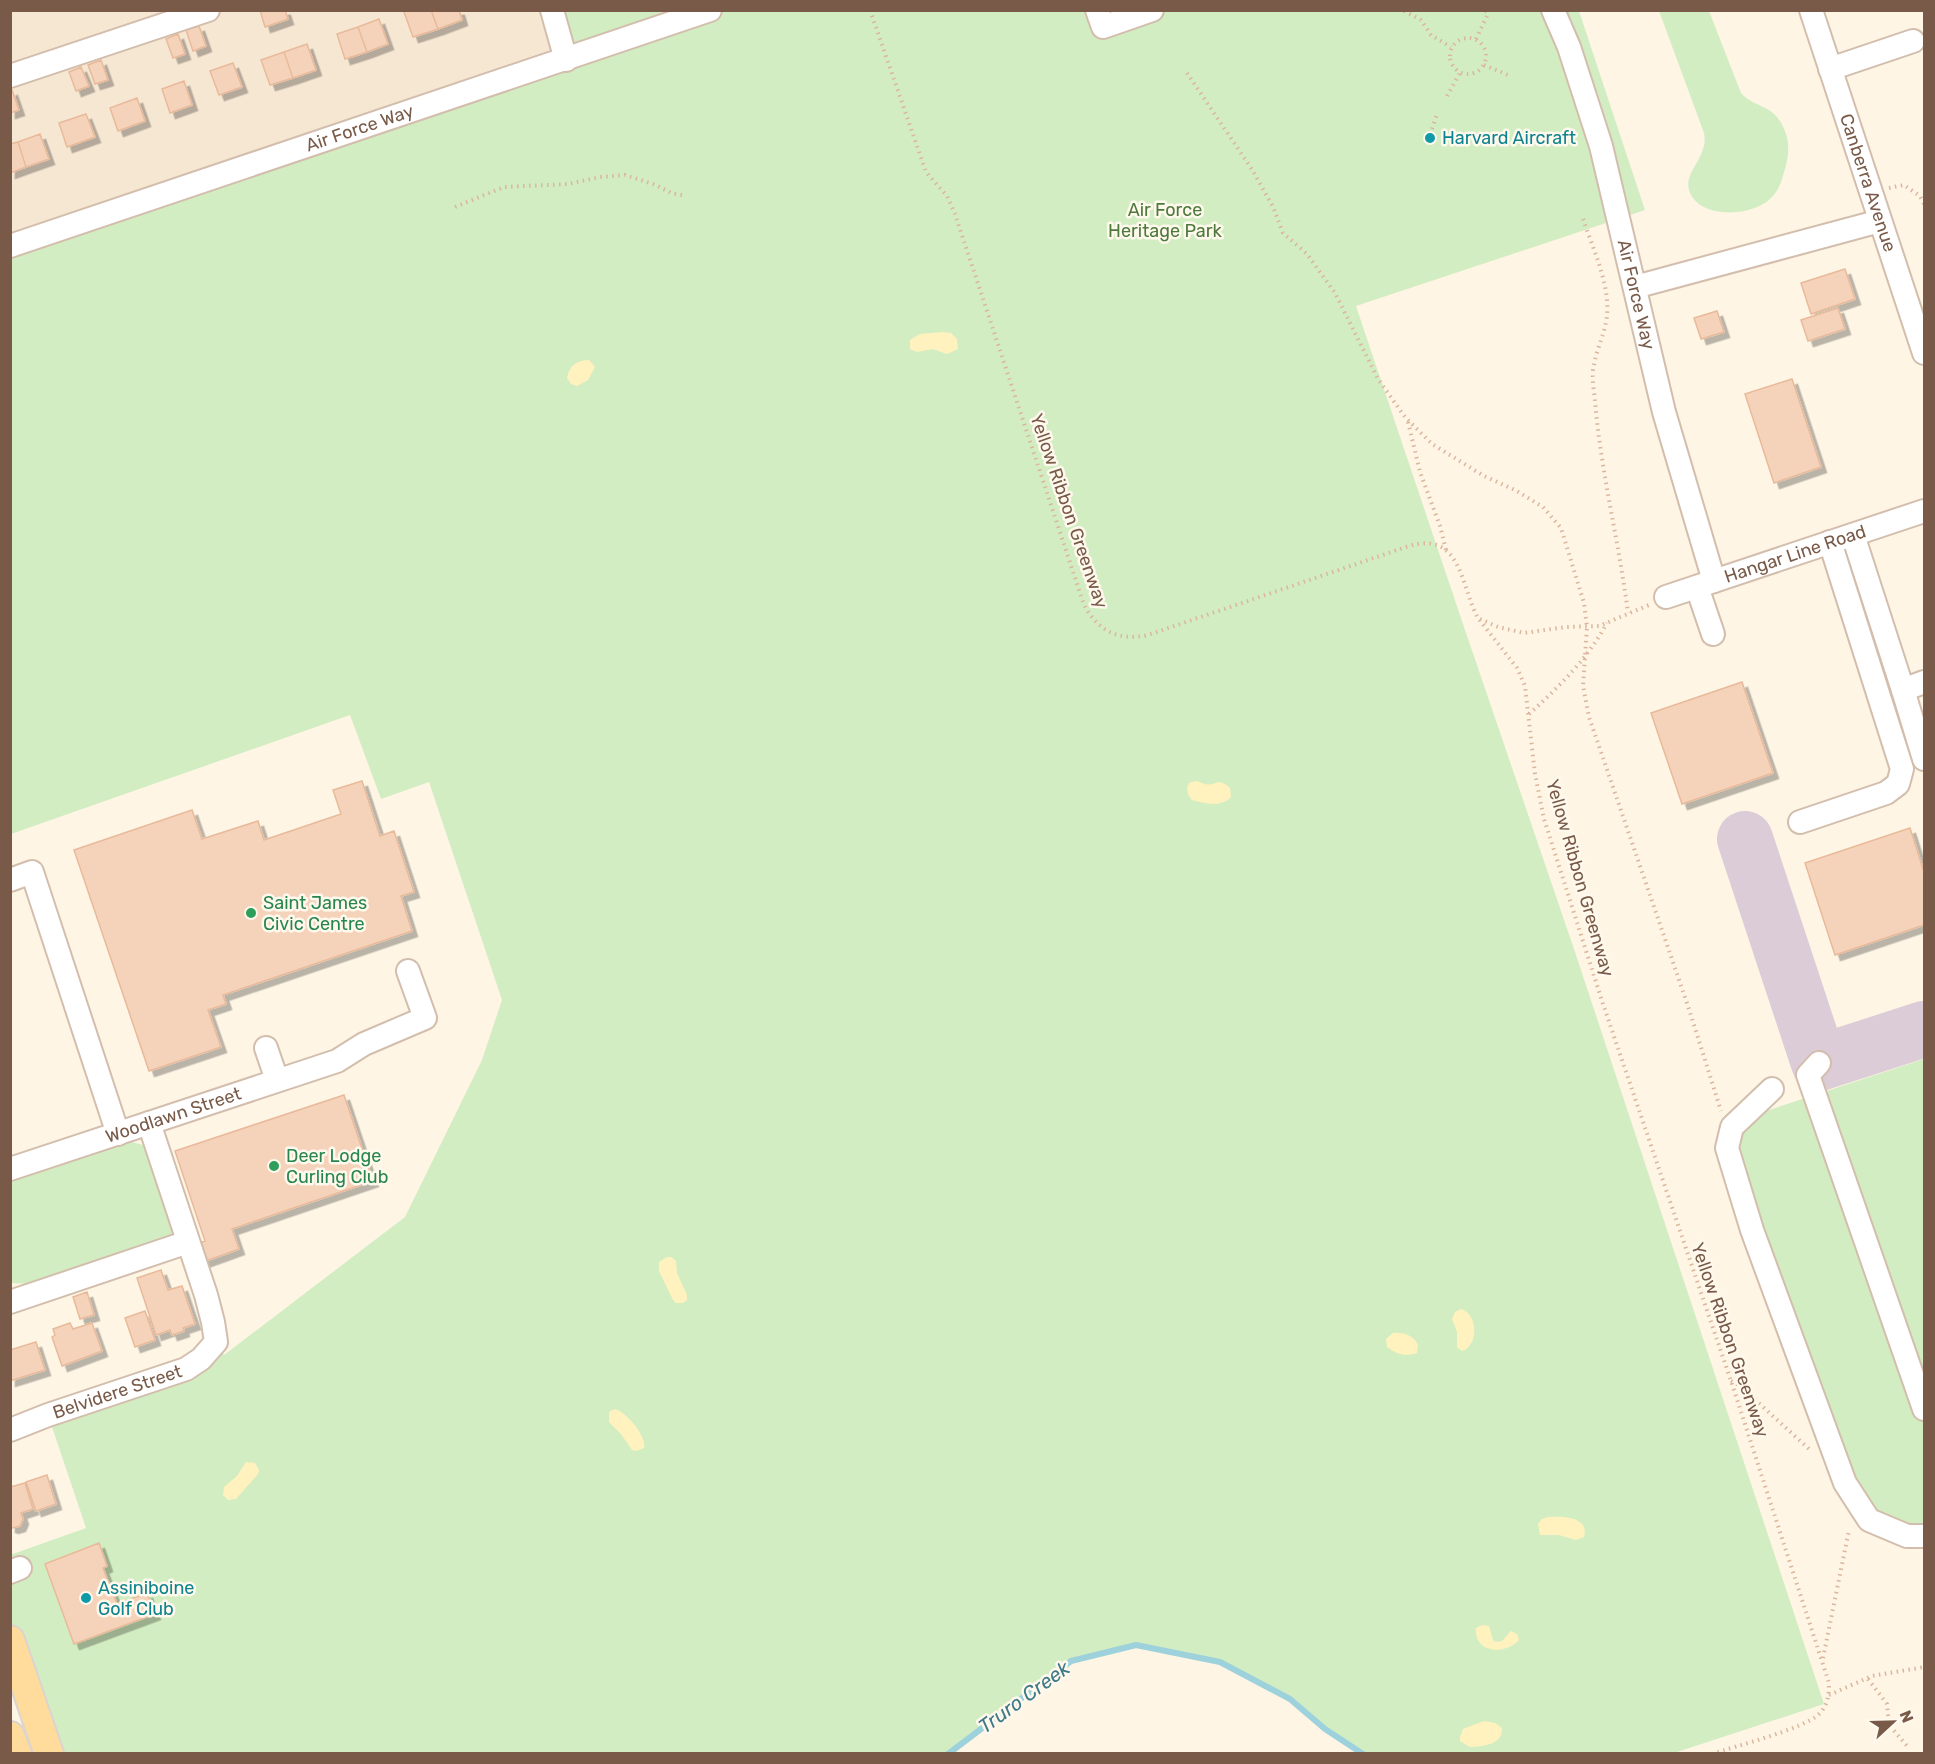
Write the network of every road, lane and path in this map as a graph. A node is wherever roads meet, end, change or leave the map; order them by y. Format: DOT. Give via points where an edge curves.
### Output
graph roads {
  1 [pos="208,10"];
  2 [pos="552,10"];
  3 [pos="710,10"];
  4 [pos="870,10"];
  5 [pos="1097,10"];
  6 [pos="1152,10"];
  7 [pos="1485,10"];
  8 [pos="1553,10"];
  9 [pos="1811,10"];
  10 [pos="1404,11"];
  11 [pos="1476,39"];
  12 [pos="1913,41"];
  13 [pos="1451,47"];
  14 [pos="566,60"];
  15 [pos="1484,65"];
  16 [pos="1830,69"];
  17 [pos="1460,73"];
  18 [pos="1187,74"];
  19 [pos="1508,75"];
  20 [pos="10,76"];
  21 [pos="1447,96"];
  22 [pos="1437,114"];
  23 [pos="1432,129"];
  24 [pos="1871,191"];
  25 [pos="682,195"];
  26 [pos="1924,204"];
  27 [pos="455,207"];
  28 [pos="1583,219"];
  29 [pos="1881,221"];
  30 [pos="10,246"];
  31 [pos="1635,287"];
  32 [pos="1924,353"];
  33 [pos="1407,420"];
  34 [pos="1924,511"];
  35 [pos="1852,535"];
  36 [pos="1830,542"];
  37 [pos="1446,551"];
  38 [pos="1706,584"];
  39 [pos="1666,597"];
  40 [pos="1628,614"];
  41 [pos="1478,618"];
  42 [pos="1607,623"];
  43 [pos="1587,627"];
  44 [pos="1713,634"];
  45 [pos="1584,658"];
  46 [pos="1924,682"];
  47 [pos="1903,690"];
  48 [pos="1529,714"];
  49 [pos="1924,759"];
  50 [pos="1800,822"];
  51 [pos="10,880"];
  52 [pos="408,971"];
  53 [pos="266,1048"];
  54 [pos="1819,1063"];
  55 [pos="277,1080"];
  56 [pos="1772,1089"];
  57 [pos="149,1123"];
  58 [pos="118,1134"];
  59 [pos="1730,1137"];
  60 [pos="10,1170"];
  61 [pos="189,1242"];
  62 [pos="10,1302"];
  63 [pos="1731,1381"];
  64 [pos="1924,1409"];
  65 [pos="10,1430"];
  66 [pos="1813,1452"];
  67 [pos="1852,1493"];
  68 [pos="1924,1536"];
  69 [pos="10,1640"];
  70 [pos="1823,1658"];
  71 [pos="1924,1667"];
  72 [pos="1868,1678"];
  73 [pos="18,1689"];
  74 [pos="1829,1695"];
  75 [pos="10,1736"];
  76 [pos="1908,1747"];
  77 [pos="16,1754"];
  78 [pos="49,1754"];
  79 [pos="1712,1754"];
  1 -- 20 [label="street"];
  2 -- 14 [label="street"];
  3 -- 14 [label="street, Air Force Way"];
  4 -- 37 [label="path, Yellow Ribbon Greenway" via="926,172 947,196 956,214 1083,602 1094,622 1120,636 1141,636 1416,544 1434,545"];
  5 -- 6 [label="street" via="1103,27"];
  7 -- 11 [label="path" via="1488,14"];
  8 -- 31 [label="street, Air Force Way" via="1590,108"];
  9 -- 16 [label="street, Canberra Avenue"];
  10 -- 13 [label="path" via="1421,20 1431,35"];
  11 -- 13 [label="path" via="1458,40"];
  11 -- 15 [label="path" via="1485,50"];
  12 -- 16 [label="street"];
  13 -- 17 [label="path" via="1450,60"];
  14 -- 30 [label="street, Air Force Way"];
  15 -- 17 [label="path" via="1472,74"];
  15 -- 19 [label="path"];
  16 -- 24 [label="street, Canberra Avenue"];
  17 -- 21 [label="path"];
  18 -- 33 [label="path" via="1253,171 1274,207 1283,233 1307,254 1335,293 1378,379"];
  22 -- 23 [label="path"];
  24 -- 26 [label="path" via="1904,185 1920,196"];
  24 -- 29 [label="street, Canberra Avenue"];
  25 -- 27 [label="path" via="625,175 568,184 504,187"];
  28 -- 40 [label="path" via="1604,283 1607,314 1593,367 1603,468"];
  29 -- 31 [label="street"];
  29 -- 32 [label="street, Canberra Avenue"];
  31 -- 38 [label="street, Air Force Way"];
  33 -- 37 [label="path"];
  33 -- 43 [label="path" via="1432,444 1543,507 1561,528 1584,603"];
  34 -- 35 [label="street, Hangar Line Road"];
  35 -- 36 [label="street, Hangar Line Road"];
  35 -- 47 [label="street"];
  36 -- 38 [label="street, Hangar Line Road"];
  36 -- 50 [label="street" via="1902,769 1898,784 1886,794"];
  37 -- 41 [label="path, Yellow Ribbon Greenway" via="1461,570"];
  38 -- 39 [label="street, Hangar Line Road"];
  38 -- 44 [label="street, Air Force Way"];
  39 -- 40 [label="path"];
  40 -- 42 [label="path"];
  41 -- 43 [label="path" via="1524,633"];
  41 -- 48 [label="path, Yellow Ribbon Greenway" via="1521,676"];
  42 -- 43 [label="path"];
  42 -- 45 [label="path"];
  43 -- 45 [label="path"];
  45 -- 48 [label="path"];
  45 -- 59 [label="path" via="1583,686 1589,717"];
  46 -- 47 [label="street"];
  47 -- 49 [label="street"];
  48 -- 63 [label="path, Yellow Ribbon Greenway" via="1535,774 1545,819 1606,1015"];
  51 -- 58 [label="street" via="32,872"];
  52 -- 55 [label="street, Woodlawn Street" via="425,1018 364,1044 337,1061"];
  53 -- 55 [label="street"];
  54 -- 64 [label="street" via="1808,1076"];
  55 -- 57 [label="street, Woodlawn Street"];
  56 -- 59 [label="street" via="1732,1127"];
  57 -- 58 [label="street, Woodlawn Street"];
  57 -- 61 [label="street"];
  58 -- 60 [label="street, Woodlawn Street"];
  59 -- 67 [label="street" via="1727,1148 1752,1230"];
  61 -- 62 [label="street"];
  61 -- 65 [label="street, Belvidere Street" via="216,1342 201,1359 186,1369"];
  63 -- 66 [label="path"];
  63 -- 70 [label="path, Yellow Ribbon Greenway"];
  67 -- 68 [label="street" via="1869,1521 1907,1536"];
  67 -- 70 [label="path" via="1852,1516"];
  69 -- 73 [label="main road"];
  70 -- 74 [label="path, Yellow Ribbon Greenway"];
  71 -- 72 [label="path"];
  72 -- 74 [label="path"];
  72 -- 76 [label="path" via="1887,1704 1889,1725"];
  73 -- 78 [label="main road"];
  74 -- 79 [label="path" via="1820,1713 1811,1720"];
  75 -- 77 [label="main road"];
}
